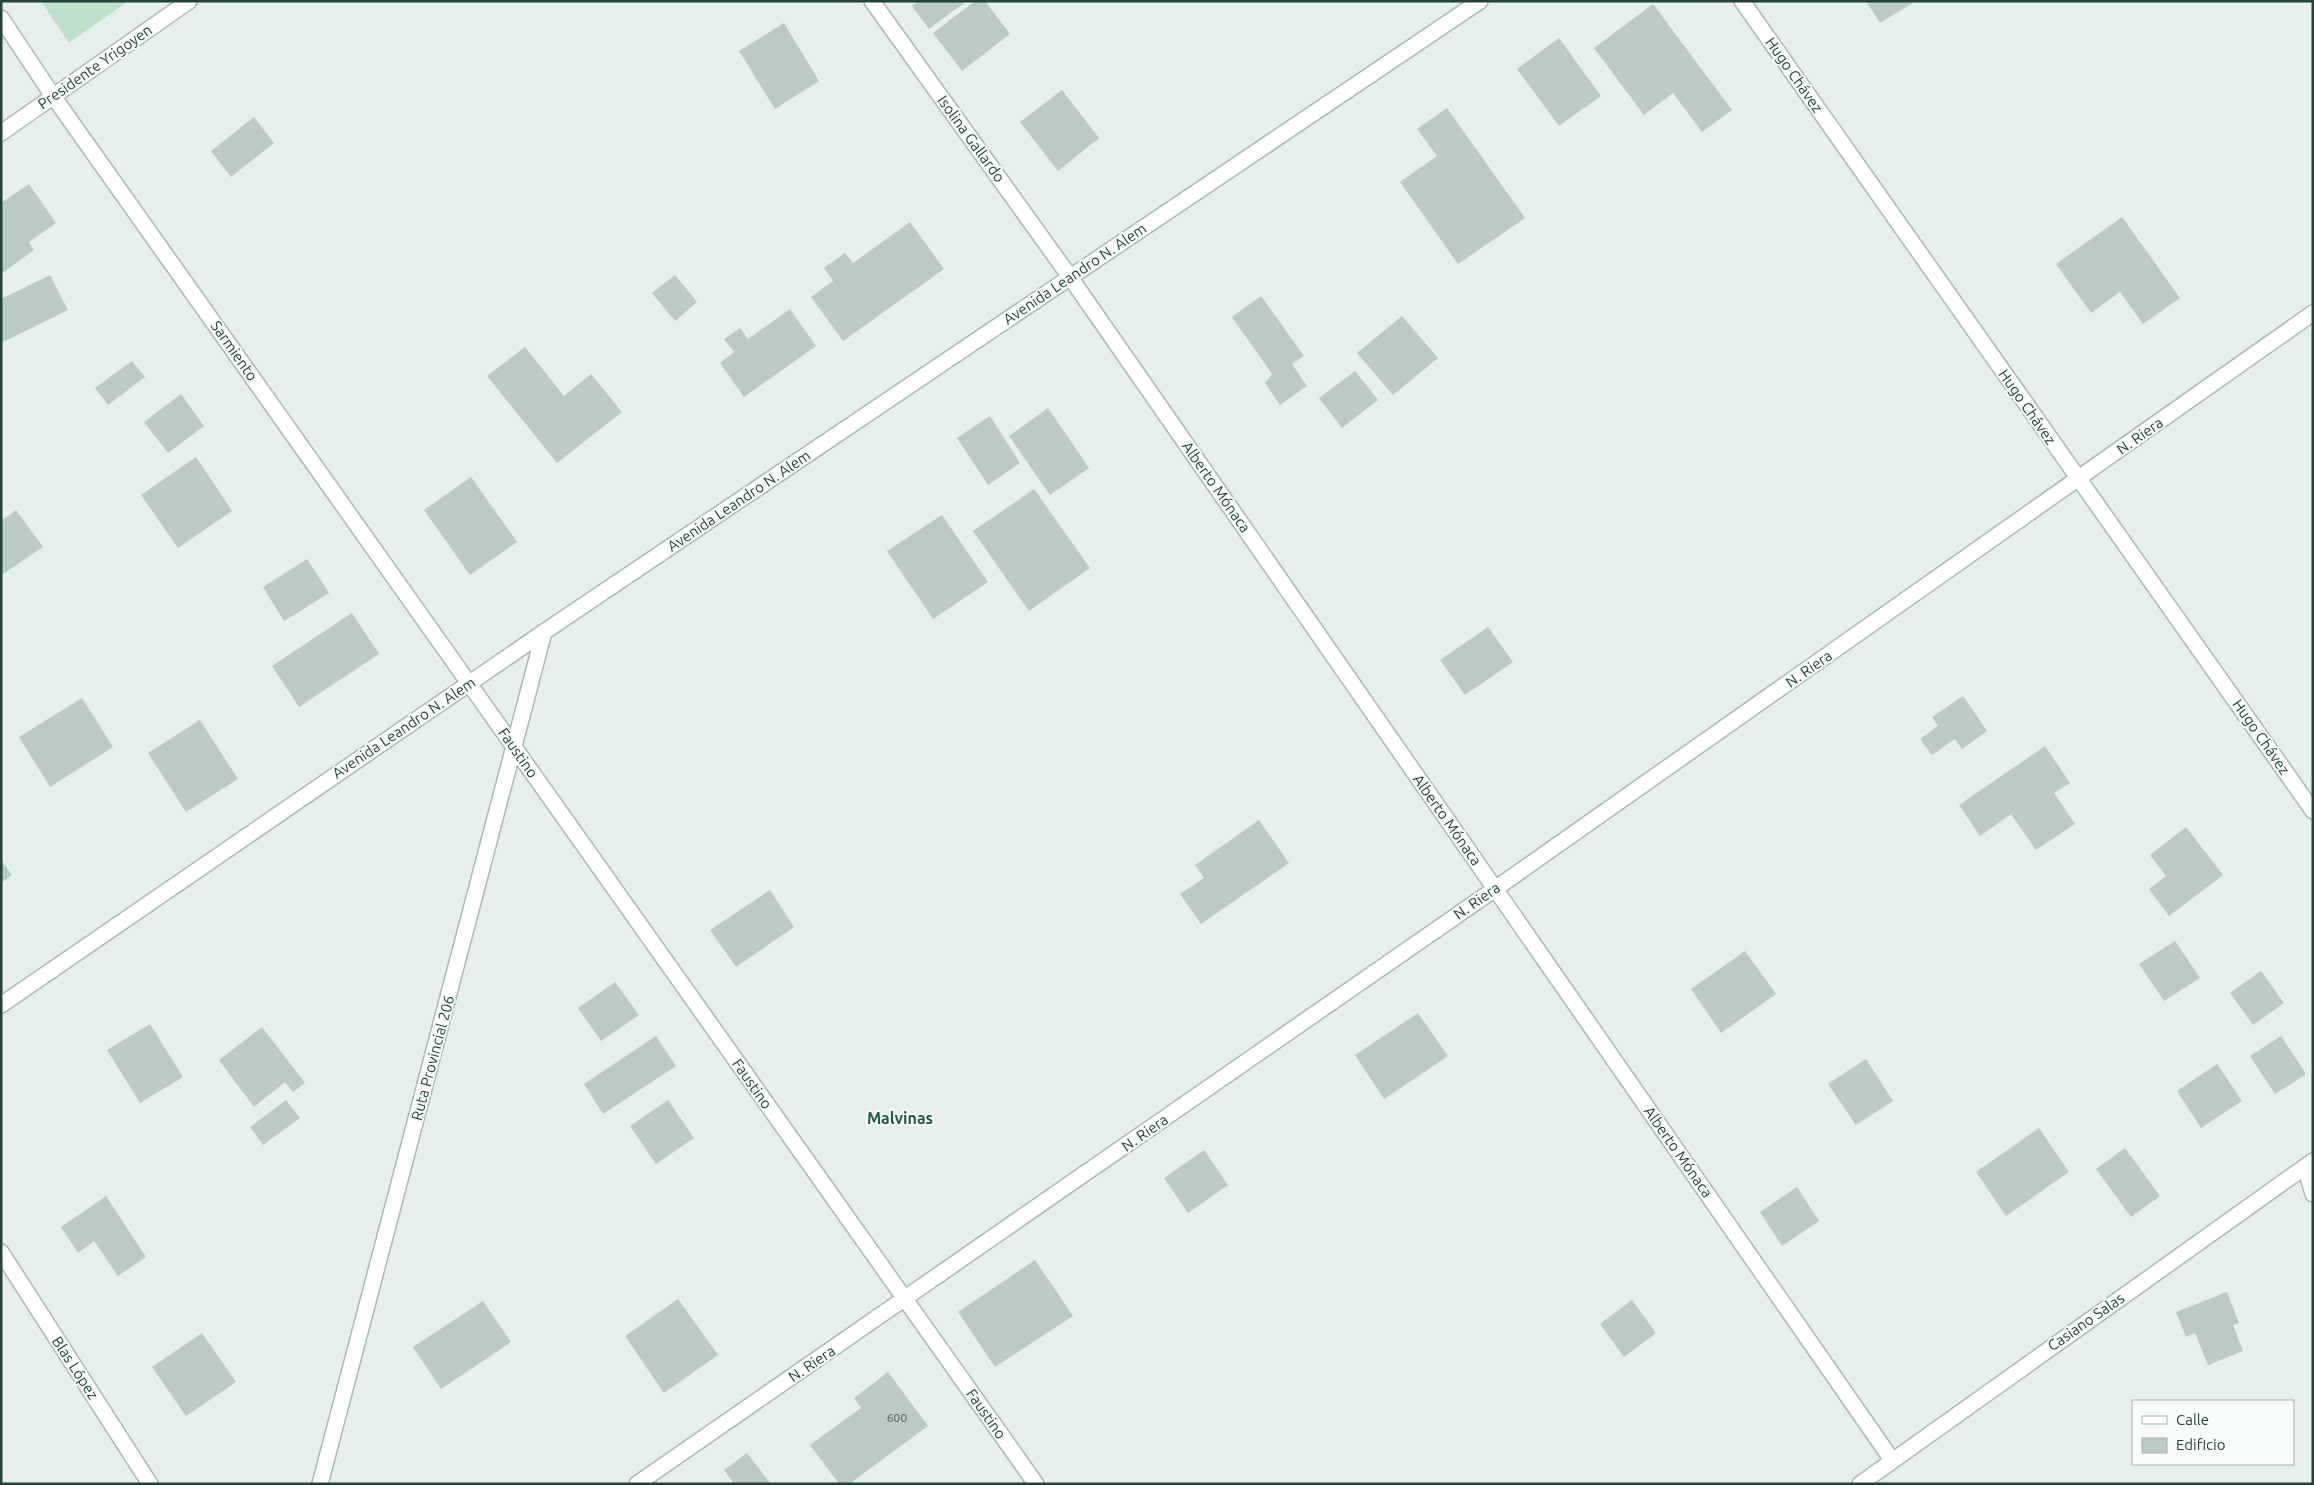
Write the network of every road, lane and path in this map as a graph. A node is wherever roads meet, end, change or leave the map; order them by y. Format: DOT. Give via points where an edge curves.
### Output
graph roads {
  1 [pos="189,1"];
  2 [pos="872,1"];
  3 [pos="1480,1"];
  4 [pos="1742,1"];
  5 [pos="1,18"];
  6 [pos="54,96"];
  7 [pos="1,133"];
  8 [pos="1070,277"];
  9 [pos="2313,313"];
  10 [pos="2078,480"];
  11 [pos="544,632"];
  12 [pos="469,683"];
  13 [pos="515,750"];
  14 [pos="2313,811"];
  15 [pos="1495,889"];
  16 [pos="1,1005"];
  17 [pos="2309,1164"];
  18 [pos="2313,1194"];
  19 [pos="1,1252"];
  20 [pos="905,1300"];
  21 [pos="1892,1460"];
  22 [pos="150,1484"];
  23 [pos="320,1484"];
  24 [pos="638,1484"];
  25 [pos="1036,1484"];
  26 [pos="1860,1484"];
  1 -- 6 [label="street, Presidente Yrigoyen"];
  2 -- 8 [label="street, Isolina Gallardo"];
  3 -- 8 [label="street, Avenida Leandro N. Alem"];
  4 -- 10 [label="street, Hugo Chávez"];
  5 -- 6 [label="street, Sarmiento"];
  6 -- 7 [label="street, Presidente Yrigoyen"];
  6 -- 12 [label="street, Sarmiento"];
  8 -- 11 [label="street, Avenida Leandro N. Alem"];
  8 -- 15 [label="street, Alberto Mónaca"];
  9 -- 10 [label="street, N. Riera"];
  10 -- 14 [label="street, Hugo Chávez"];
  10 -- 15 [label="street, N. Riera"];
  11 -- 12 [label="street, Avenida Leandro N. Alem"];
  11 -- 13 [label="street, Ruta Provincial 206"];
  12 -- 13 [label="street, Faustino"];
  12 -- 16 [label="street, Avenida Leandro N. Alem"];
  13 -- 20 [label="street, Faustino"];
  13 -- 23 [label="street, Ruta Provincial 206"];
  15 -- 20 [label="street, N. Riera"];
  15 -- 21 [label="street, Alberto Mónaca"];
  17 -- 18 [label="street"];
  17 -- 21 [label="street, Casiano Salas"];
  19 -- 22 [label="street, Blas López"];
  20 -- 24 [label="street, N. Riera"];
  20 -- 25 [label="street, Faustino"];
  21 -- 26 [label="street, Casiano Salas"];
}
